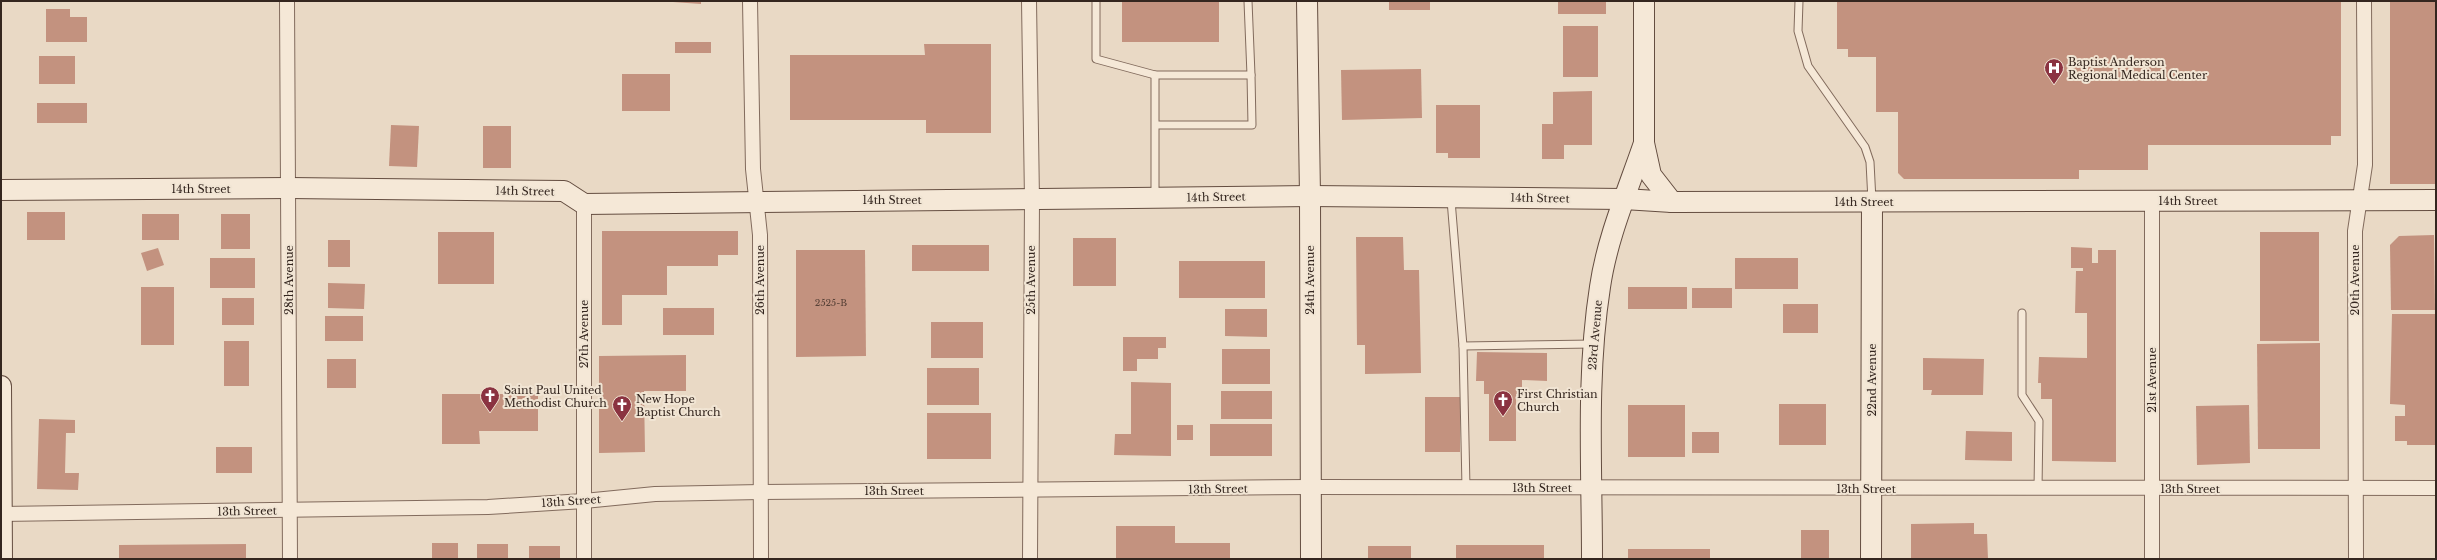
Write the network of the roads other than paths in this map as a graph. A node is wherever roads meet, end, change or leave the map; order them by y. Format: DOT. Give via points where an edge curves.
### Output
graph roads {
  1 [pos="287,1"];
  2 [pos="750,1"];
  3 [pos="1029,1"];
  4 [pos="1096,1"];
  5 [pos="1248,1"];
  6 [pos="1307,1"];
  7 [pos="1644,1"];
  8 [pos="1799,1"];
  9 [pos="2364,1"];
  10 [pos="1251,74"];
  11 [pos="1155,75"];
  12 [pos="1155,125"];
  13 [pos="1644,143"];
  14 [pos="289,188"];
  15 [pos="1,190"];
  16 [pos="1310,196"];
  17 [pos="1451,197"];
  18 [pos="1155,198"];
  19 [pos="1624,199"];
  20 [pos="1032,200"];
  21 [pos="2360,200"];
  22 [pos="2436,200"];
  23 [pos="756,201"];
  24 [pos="2152,201"];
  25 [pos="1672,202"];
  26 [pos="1872,202"];
  27 [pos="584,204"];
  28 [pos="2022,313"];
  29 [pos="1594,344"];
  30 [pos="1463,346"];
  31 [pos="1,386"];
  32 [pos="1310,487"];
  33 [pos="1466,488"];
  34 [pos="1592,488"];
  35 [pos="2436,488"];
  36 [pos="2038,489"];
  37 [pos="2152,489"];
  38 [pos="2356,489"];
  39 [pos="1871,490"];
  40 [pos="1029,491"];
  41 [pos="761,492"];
  42 [pos="584,501"];
  43 [pos="291,511"];
  44 [pos="2,514"];
  45 [pos="2,559"];
  46 [pos="290,559"];
  47 [pos="584,559"];
  48 [pos="761,559"];
  49 [pos="1030,559"];
  50 [pos="1311,559"];
  51 [pos="1592,559"];
  52 [pos="1871,559"];
  53 [pos="2152,559"];
  54 [pos="2356,559"];
  1 -- 14 [label="street, 28th Avenue"];
  2 -- 23 [label="street, 26th Avenue" via="753,169"];
  3 -- 20 [label="street, 25th Avenue"];
  4 -- 11 [label="lane" via="1096,59"];
  5 -- 10 [label="lane"];
  6 -- 16 [label="main road, 24th Avenue"];
  7 -- 13 [label="main road, 23rd Avenue"];
  8 -- 26 [label="lane" via="1798,31 1808,66 1865,147 1870,162"];
  9 -- 21 [label="street, 20th Avenue" via="2365,165"];
  10 -- 11 [label="lane"];
  10 -- 12 [label="lane" via="1252,125"];
  11 -- 12 [label="lane"];
  12 -- 18 [label="lane"];
  13 -- 19 [label="main road, 23rd Avenue"];
  13 -- 25 [label="main road, 23rd Avenue" via="1651,175"];
  14 -- 15 [label="main road, 14th Street"];
  14 -- 27 [label="main road, 14th Street" via="564,191"];
  14 -- 43 [label="street, 28th Avenue"];
  16 -- 17 [label="main road, 14th Street"];
  16 -- 18 [label="main road, 14th Street"];
  16 -- 32 [label="main road, 24th Avenue"];
  17 -- 19 [label="main road, 14th Street"];
  17 -- 30 [label="lane"];
  18 -- 20 [label="main road, 14th Street"];
  19 -- 25 [label="main road, 14th Street"];
  19 -- 29 [label="main road, 23rd Avenue" via="1610,242 1600,286"];
  20 -- 23 [label="main road, 14th Street"];
  20 -- 40 [label="street, 25th Avenue"];
  21 -- 22 [label="main road, 14th Street"];
  21 -- 24 [label="main road, 14th Street"];
  21 -- 38 [label="street, 20th Avenue" via="2355,231"];
  23 -- 27 [label="main road, 14th Street"];
  23 -- 41 [label="street, 26th Avenue" via="760,235"];
  24 -- 26 [label="main road, 14th Street"];
  24 -- 37 [label="street, 21st Avenue"];
  25 -- 26 [label="main road, 14th Street"];
  26 -- 39 [label="main road, 22nd Avenue"];
  27 -- 42 [label="street, 27th Avenue"];
  28 -- 36 [label="lane" via="2022,395 2039,421"];
  29 -- 30 [label="lane"];
  29 -- 34 [label="main road, 23rd Avenue"];
  30 -- 33 [label="lane"];
  31 -- 44 [label="main road"];
  32 -- 33 [label="street, 13th Street"];
  32 -- 40 [label="street, 13th Street"];
  32 -- 50 [label="main road, 24th Avenue"];
  33 -- 34 [label="street, 13th Street"];
  34 -- 39 [label="street, 13th Street"];
  34 -- 51 [label="main road, 23rd Avenue"];
  35 -- 38 [label="street, 13th Street"];
  36 -- 37 [label="street, 13th Street"];
  36 -- 39 [label="street, 13th Street"];
  37 -- 38 [label="street, 13th Street"];
  37 -- 53 [label="street, 21st Avenue"];
  38 -- 54 [label="street, 20th Avenue"];
  39 -- 52 [label="main road, 22nd Avenue"];
  40 -- 41 [label="street, 13th Street"];
  40 -- 49 [label="street, 25th Avenue"];
  41 -- 42 [label="street, 13th Street" via="655,494"];
  41 -- 48 [label="street, 26th Avenue"];
  42 -- 43 [label="street, 13th Street" via="488,507"];
  42 -- 47 [label="street, 27th Avenue"];
  43 -- 44 [label="street, 13th Street"];
  43 -- 46 [label="street, 28th Avenue"];
  44 -- 45 [label="main road"];
}
